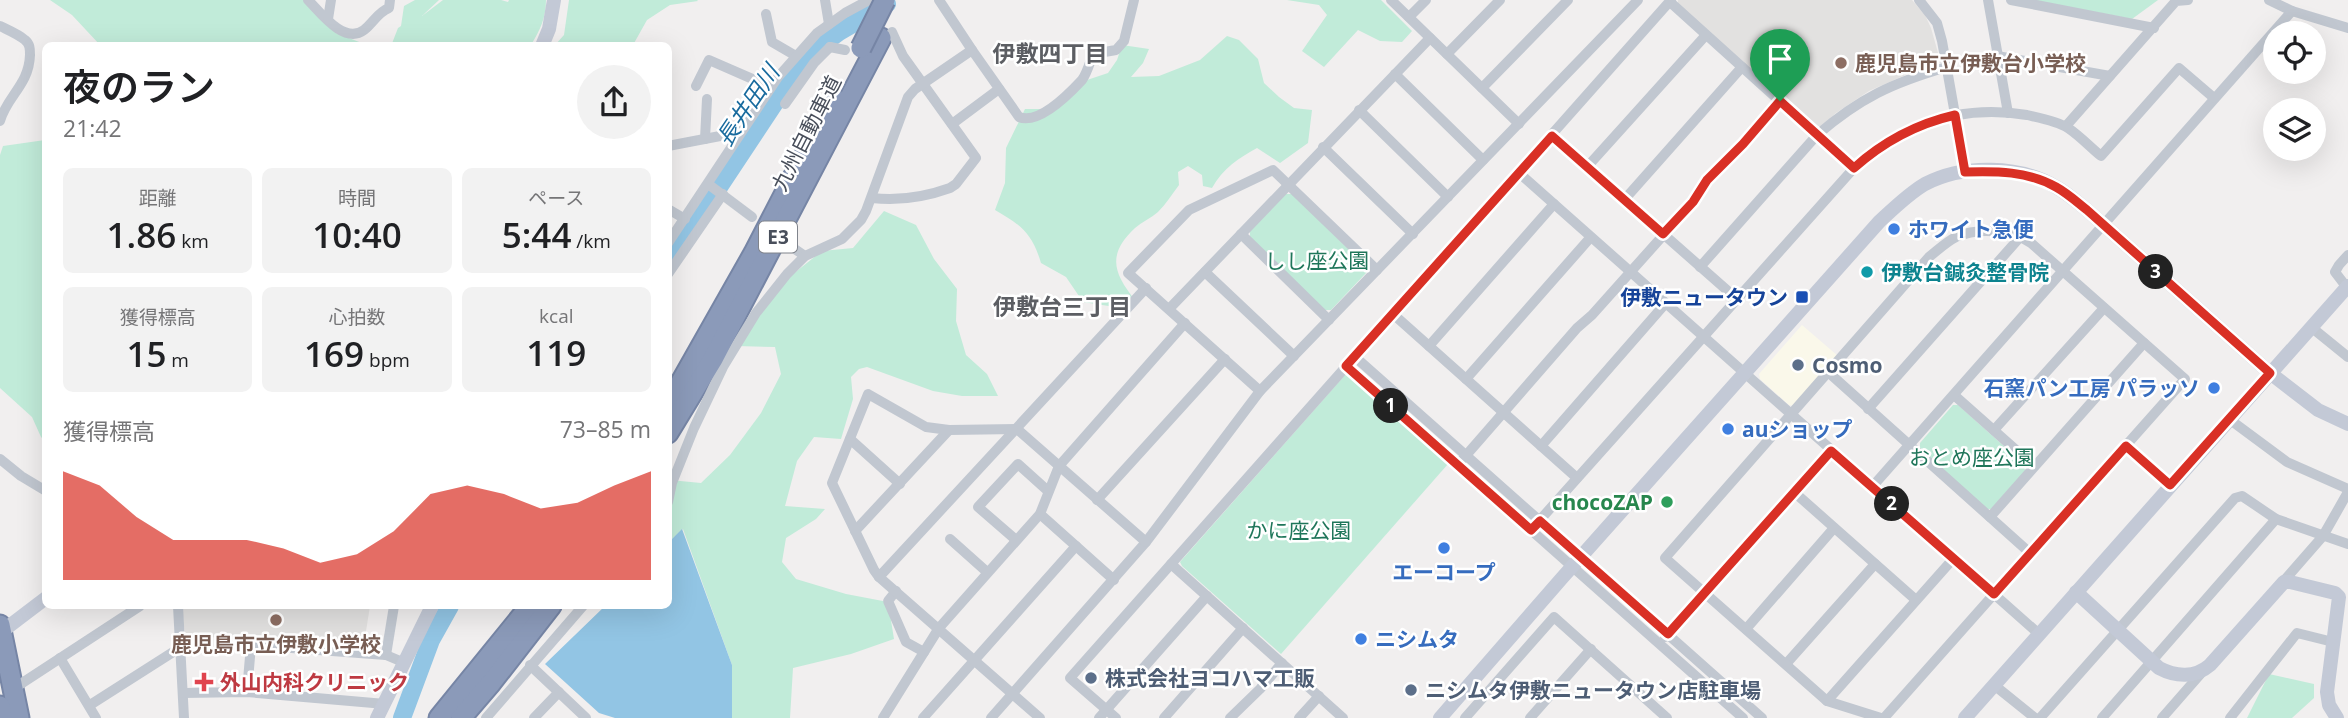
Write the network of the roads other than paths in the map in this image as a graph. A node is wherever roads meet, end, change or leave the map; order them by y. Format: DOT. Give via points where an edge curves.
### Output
graph roads {
  1 [pos="308,0"];
  2 [pos="331,0"];
  3 [pos="390,0"];
  4 [pos="554,0"];
  5 [pos="825,0"];
  6 [pos="869,0"];
  7 [pos="885,0"];
  8 [pos="900,0"];
  9 [pos="939,0"];
  10 [pos="1134,0"];
  11 [pos="1391,0"];
  12 [pos="1426,0"];
  13 [pos="1500,0"];
  14 [pos="1568,0"];
  15 [pos="1638,0"];
  16 [pos="1919,0"];
  17 [pos="1988,0"];
  18 [pos="2011,0"];
  19 [pos="2188,0"];
  20 [pos="2269,0"];
  21 [pos="1670,1"];
  22 [pos="2292,11"];
  23 [pos="766,14"];
  24 [pos="1409,17"];
  25 [pos="328,19"];
  26 [pos="829,24"];
  27 [pos="0,26"];
  28 [pos="2154,28"];
  29 [pos="2348,28"];
  30 [pos="817,33"];
  31 [pos="886,35"];
  32 [pos="1706,35"];
  33 [pos="1430,38"];
  34 [pos="544,42"];
  35 [pos="830,47"];
  36 [pos="853,49"];
  37 [pos="972,50"];
  38 [pos="1447,54"];
  39 [pos="796,56"];
  40 [pos="1997,56"];
  41 [pos="1742,67"];
  42 [pos="1947,67"];
  43 [pos="1395,74"];
  44 [pos="2110,76"];
  45 [pos="923,84"];
  46 [pos="696,86"];
  47 [pos="771,87"];
  48 [pos="999,89"];
  49 [pos="1482,89"];
  50 [pos="2214,98"];
  51 [pos="707,99"];
  52 [pos="1780,101"];
  53 [pos="785,104"];
  54 [pos="1359,110"];
  55 [pos="2008,113"];
  56 [pos="1955,115"];
  57 [pos="0,121"];
  58 [pos="952,124"];
  59 [pos="1519,124"];
  60 [pos="2066,127"];
  61 [pos="741,132"];
  62 [pos="1817,135"];
  63 [pos="1552,136"];
  64 [pos="705,139"];
  65 [pos="672,145"];
  66 [pos="1323,147"];
  67 [pos="1483,160"];
  68 [pos="1587,167"];
  69 [pos="1854,168"];
  70 [pos="1518,172"];
  71 [pos="1965,172"];
  72 [pos="708,184"];
  73 [pos="1288,184"];
  74 [pos="723,194"];
  75 [pos="1448,197"];
  76 [pos="872,198"];
  77 [pos="1624,200"];
  78 [pos="1554,204"];
  79 [pos="672,211"];
  80 [pos="752,217"];
  81 [pos="685,219"];
  82 [pos="2104,225"];
  83 [pos="1241,234"];
  84 [pos="1413,234"];
  85 [pos="1663,234"];
  86 [pos="2021,236"];
  87 [pos="672,237"];
  88 [pos="1590,237"];
  89 [pos="789,245"];
  90 [pos="2348,255"];
  91 [pos="805,256"];
  92 [pos="1700,267"];
  93 [pos="672,268"];
  94 [pos="1377,270"];
  95 [pos="2063,271"];
  96 [pos="1205,272"];
  97 [pos="1630,272"];
  98 [pos="2348,287"];
  99 [pos="1146,288"];
  100 [pos="1737,299"];
  101 [pos="1665,304"];
  102 [pos="2104,307"];
  103 [pos="1169,309"];
  104 [pos="1393,314"];
  105 [pos="1329,320"];
  106 [pos="1185,323"];
  107 [pos="2311,327"];
  108 [pos="1703,336"];
  109 [pos="2144,343"];
  110 [pos="1429,346"];
  111 [pos="1294,356"];
  112 [pos="1354,356"];
  113 [pos="2348,357"];
  114 [pos="1225,359"];
  115 [pos="1346,366"];
  116 [pos="1828,372"];
  117 [pos="1744,373"];
  118 [pos="2270,373"];
  119 [pos="1466,379"];
  120 [pos="1260,391"];
  121 [pos="1954,395"];
  122 [pos="672,398"];
  123 [pos="1868,409"];
  124 [pos="1505,413"];
  125 [pos="1791,415"];
  126 [pos="2229,419"];
  127 [pos="2348,424"];
  128 [pos="672,426"];
  129 [pos="1017,429"];
  130 [pos="949,430"];
  131 [pos="1994,430"];
  132 [pos="850,439"];
  133 [pos="1909,445"];
  134 [pos="1541,446"];
  135 [pos="2126,446"];
  136 [pos="1831,451"];
  137 [pos="0,459"];
  138 [pos="1462,460"];
  139 [pos="1059,466"];
  140 [pos="2034,466"];
  141 [pos="1577,478"];
  142 [pos="672,484"];
  143 [pos="900,484"];
  144 [pos="2170,485"];
  145 [pos="1872,487"];
  146 [pos="42,489"];
  147 [pos="1048,491"];
  148 [pos="2348,491"];
  149 [pos="1794,492"];
  150 [pos="1097,500"];
  151 [pos="1040,514"];
  152 [pos="1990,517"];
  153 [pos="2276,519"];
  154 [pos="1540,521"];
  155 [pos="1834,528"];
  156 [pos="1531,530"];
  157 [pos="855,531"];
  158 [pos="2323,536"];
  159 [pos="950,539"];
  160 [pos="1016,540"];
  161 [pos="1146,542"];
  162 [pos="2348,544"];
  163 [pos="1076,546"];
  164 [pos="2029,553"];
  165 [pos="1953,559"];
  166 [pos="1576,562"];
  167 [pos="1171,564"];
  168 [pos="1875,564"];
  169 [pos="987,572"];
  170 [pos="879,577"];
  171 [pos="1114,580"];
  172 [pos="2281,584"];
  173 [pos="896,592"];
  174 [pos="2076,592"];
  175 [pos="1705,593"];
  176 [pos="1994,594"];
  177 [pos="2341,594"];
  178 [pos="1207,596"];
  179 [pos="1916,600"];
  180 [pos="42,601"];
  181 [pos="178,609"];
  182 [pos="394,609"];
  183 [pos="431,609"];
  184 [pos="528,609"];
  185 [pos="549,609"];
  186 [pos="580,609"];
  187 [pos="123,610"];
  188 [pos="939,628"];
  189 [pos="1243,628"];
  190 [pos="1746,629"];
  191 [pos="1,630"];
  192 [pos="2118,631"];
  193 [pos="1668,634"];
  194 [pos="2039,634"];
  195 [pos="2333,642"];
  196 [pos="1659,644"];
  197 [pos="181,647"];
  198 [pos="1591,649"];
  199 [pos="923,653"];
  200 [pos="386,655"];
  201 [pos="60,658"];
  202 [pos="974,661"];
  203 [pos="2152,662"];
  204 [pos="405,663"];
  205 [pos="1282,663"];
  206 [pos="1786,664"];
  207 [pos="530,665"];
  208 [pos="2204,670"];
  209 [pos="13,689"];
  210 [pos="1999,689"];
  211 [pos="247,692"];
  212 [pos="559,692"];
  213 [pos="183,693"];
  214 [pos="1013,694"];
  215 [pos="1319,696"];
  216 [pos="1827,701"];
  217 [pos="385,704"];
  218 [pos="90,705"];
  219 [pos="0,706"];
  220 [pos="1103,714"];
  221 [pos="2,718"];
  222 [pos="19,718"];
  223 [pos="96,718"];
  224 [pos="184,718"];
  225 [pos="377,718"];
  226 [pos="439,718"];
  227 [pos="463,718"];
  228 [pos="486,718"];
  229 [pos="534,718"];
  230 [pos="586,718"];
  231 [pos="883,718"];
  232 [pos="923,718"];
  233 [pos="991,718"];
  234 [pos="1040,718"];
  235 [pos="1116,718"];
  236 [pos="1164,718"];
  237 [pos="1230,718"];
  238 [pos="1299,718"];
  239 [pos="1343,718"];
  240 [pos="1440,718"];
  241 [pos="1465,718"];
  242 [pos="1530,718"];
  243 [pos="1667,718"];
  244 [pos="1743,718"];
  245 [pos="1762,718"];
  246 [pos="1883,718"];
  247 [pos="1965,718"];
  248 [pos="2035,718"];
  249 [pos="2040,718"];
  250 [pos="2102,718"];
  251 [pos="2162,718"];
  252 [pos="2230,718"];
  253 [pos="2337,718"];
  1 -- 25 [label="street"];
  2 -- 25 [label="street"];
  3 -- 25 [label="street" via="390,8 363,31 353,34 338,29"];
  4 -- 34 [label="street"];
  5 -- 26 [label="street"];
  6 -- 26 [label="street"];
  7 -- 36 [label="highway, 九州自動車道 / E3, bridge"];
  8 -- 31 [label="highway, 九州自動車道 / E3"];
  9 -- 37 [label="street"];
  10 -- 48 [label="street" via="1124,41 1116,50 1093,54 1084,78 1043,116 1032,120 1019,117"];
  11 -- 24 [label="street"];
  12 -- 24 [label="street"];
  13 -- 38 [label="street"];
  14 -- 49 [label="street"];
  15 -- 59 [label="street"];
  16 -- 42 [label="street" via="1937,23"];
  17 -- 40 [label="street"];
  18 -- 28 [label="street"];
  19 -- 28 [label="street" via="2176,1"];
  20 -- 22 [label="street"];
  21 -- 32 [label="street"];
  21 -- 63 [label="street"];
  22 -- 29 [label="street"];
  22 -- 50 [label="street"];
  23 -- 39 [label="street" via="772,42"];
  24 -- 33 [label="street"];
  26 -- 30 [label="street"];
  27 -- 57 [label="street" via="30,46 28,71"];
  28 -- 44 [label="street"];
  30 -- 35 [label="street"];
  30 -- 39 [label="street"];
  31 -- 45 [label="street"];
  31 -- 128 [label="highway, 九州自動車道 / E3"];
  32 -- 41 [label="street"];
  32 -- 68 [label="street"];
  33 -- 38 [label="street"];
  33 -- 43 [label="street"];
  35 -- 36 [label="street"];
  35 -- 53 [label="street"];
  36 -- 122 [label="highway, 九州自動車道 / E3" via="747,265"];
  37 -- 45 [label="street"];
  37 -- 48 [label="street"];
  38 -- 49 [label="street"];
  39 -- 47 [label="street"];
  40 -- 44 [label="street"];
  40 -- 55 [label="street"];
  41 -- 52 [label="street"];
  41 -- 77 [label="street"];
  42 -- 56 [label="street"];
  42 -- 62 [label="street" via="1884,88"];
  43 -- 54 [label="street"];
  43 -- 67 [label="street"];
  44 -- 60 [label="street"];
  45 -- 58 [label="street"];
  45 -- 76 [label="street" via="908,97"];
  46 -- 47 [label="street" via="709,60"];
  47 -- 61 [label="street"];
  48 -- 58 [label="street"];
  49 -- 59 [label="street"];
  50 -- 60 [label="street" via="2179,68 2101,156"];
  50 -- 82 [label="street"];
  51 -- 64 [label="street"];
  52 -- 62 [label="street"];
  52 -- 85 [label="street"];
  54 -- 66 [label="street"];
  54 -- 75 [label="street"];
  55 -- 56 [label="street"];
  55 -- 60 [label="street"];
  56 -- 69 [label="street" via="1905,131"];
  56 -- 71 [label="street"];
  58 -- 76 [label="street" via="976,158 956,184 940,192"];
  59 -- 67 [label="street"];
  61 -- 64 [label="street"];
  61 -- 72 [label="street"];
  62 -- 69 [label="street"];
  62 -- 92 [label="street"];
  63 -- 68 [label="street"];
  63 -- 70 [label="street"];
  64 -- 65 [label="street"];
  66 -- 73 [label="street"];
  66 -- 84 [label="street"];
  67 -- 75 [label="street"];
  68 -- 77 [label="street"];
  69 -- 100 [label="street"];
  70 -- 78 [label="street"];
  70 -- 104 [label="street"];
  71 -- 82 [label="street" via="2001,171 2032,177 2056,187"];
  71 -- 117 [label="street" via="1925,184 1897,205"];
  72 -- 74 [label="street"];
  72 -- 81 [label="street"];
  73 -- 83 [label="street"];
  73 -- 94 [label="street"];
  73 -- 99 [label="street" via="1273,170 1189,210 1128,273"];
  74 -- 80 [label="street"];
  74 -- 93 [label="street"];
  75 -- 84 [label="street"];
  76 -- 91 [label="street" via="861,220 842,239"];
  77 -- 85 [label="street"];
  78 -- 88 [label="street"];
  78 -- 110 [label="street"];
  79 -- 81 [label="street"];
  81 -- 87 [label="street"];
  82 -- 95 [label="street"];
  82 -- 118 [label="street"];
  83 -- 96 [label="street"];
  83 -- 105 [label="street"];
  84 -- 94 [label="street"];
  85 -- 92 [label="street"];
  85 -- 97 [label="street"];
  86 -- 95 [label="street"];
  86 -- 116 [label="street" via="1985,231 1958,236 1944,245"];
  86 -- 123 [label="street"];
  88 -- 97 [label="street"];
  88 -- 119 [label="street"];
  89 -- 91 [label="street"];
  90 -- 98 [label="street" via="2335,272"];
  91 -- 142 [label="street" via="766,298 723,367"];
  92 -- 100 [label="street"];
  94 -- 105 [label="street"];
  95 -- 102 [label="street"];
  95 -- 121 [label="street"];
  96 -- 103 [label="street"];
  96 -- 111 [label="street"];
  97 -- 101 [label="street"];
  97 -- 124 [label="street"];
  98 -- 107 [label="street"];
  99 -- 103 [label="street"];
  99 -- 129 [label="street"];
  100 -- 108 [label="street"];
  101 -- 108 [label="street"];
  101 -- 134 [label="street"];
  102 -- 109 [label="street"];
  102 -- 131 [label="street"];
  103 -- 106 [label="street"];
  104 -- 110 [label="street"];
  104 -- 112 [label="street"];
  105 -- 111 [label="street"];
  106 -- 114 [label="street"];
  106 -- 139 [label="street"];
  107 -- 113 [label="street"];
  107 -- 118 [label="street"];
  108 -- 117 [label="street"];
  108 -- 141 [label="street"];
  109 -- 135 [label="street" via="2185,379"];
  109 -- 140 [label="street"];
  110 -- 119 [label="street"];
  111 -- 120 [label="street"];
  112 -- 115 [label="street"];
  112 -- 138 [label="street"];
  114 -- 120 [label="street"];
  114 -- 150 [label="street"];
  115 -- 138 [label="street"];
  115 -- 167 [label="street"];
  116 -- 123 [label="street"];
  116 -- 125 [label="street"];
  117 -- 125 [label="street"];
  117 -- 166 [label="street"];
  118 -- 126 [label="street"];
  118 -- 127 [label="street" via="2318,410"];
  119 -- 124 [label="street"];
  120 -- 161 [label="street"];
  121 -- 131 [label="street"];
  121 -- 133 [label="street"];
  123 -- 133 [label="street"];
  124 -- 134 [label="street"];
  124 -- 138 [label="street"];
  125 -- 136 [label="street"];
  125 -- 175 [label="street" via="1665,558"];
  126 -- 144 [label="street"];
  126 -- 148 [label="street" via="2287,462"];
  129 -- 130 [label="street"];
  129 -- 139 [label="street"];
  129 -- 170 [label="street"];
  130 -- 132 [label="street" via="926,427 868,394"];
  130 -- 143 [label="street"];
  131 -- 140 [label="street"];
  132 -- 143 [label="street"];
  132 -- 157 [label="street" via="832,483"];
  133 -- 145 [label="street"];
  133 -- 152 [label="street"];
  134 -- 141 [label="street"];
  135 -- 144 [label="street"];
  135 -- 164 [label="street"];
  136 -- 145 [label="street"];
  136 -- 149 [label="street"];
  137 -- 146 [label="street"];
  138 -- 154 [label="street"];
  138 -- 156 [label="street"];
  139 -- 147 [label="street"];
  139 -- 150 [label="street"];
  140 -- 152 [label="street"];
  141 -- 154 [label="street"];
  143 -- 157 [label="street"];
  144 -- 174 [label="street"];
  145 -- 165 [label="street"];
  147 -- 151 [label="street"];
  147 -- 160 [label="street" via="1018,464 978,507"];
  148 -- 158 [label="street"];
  149 -- 155 [label="street"];
  149 -- 175 [label="street"];
  150 -- 161 [label="street"];
  151 -- 160 [label="street"];
  151 -- 163 [label="street"];
  152 -- 164 [label="street"];
  153 -- 158 [label="street"];
  153 -- 192 [label="street" via="2242,496 2235,498"];
  153 -- 203 [label="street"];
  154 -- 156 [label="street"];
  154 -- 166 [label="street"];
  155 -- 168 [label="street"];
  155 -- 190 [label="street"];
  156 -- 166 [label="street"];
  157 -- 170 [label="street"];
  158 -- 162 [label="street"];
  158 -- 172 [label="street"];
  159 -- 169 [label="street"];
  160 -- 169 [label="street"];
  161 -- 171 [label="street"];
  163 -- 171 [label="street"];
  163 -- 202 [label="street"];
  164 -- 176 [label="street"];
  165 -- 176 [label="street"];
  165 -- 179 [label="street"];
  166 -- 193 [label="street"];
  166 -- 196 [label="street"];
  166 -- 240 [label="street"];
  167 -- 178 [label="street"];
  167 -- 220 [label="street" via="1070,678"];
  168 -- 179 [label="street"];
  168 -- 206 [label="street"];
  169 -- 188 [label="street"];
  170 -- 173 [label="street"];
  171 -- 214 [label="street"];
  172 -- 177 [label="street"];
  172 -- 208 [label="street"];
  173 -- 188 [label="street"];
  173 -- 199 [label="street" via="888,601 906,642"];
  174 -- 192 [label="street"];
  174 -- 194 [label="street"];
  175 -- 190 [label="street"];
  175 -- 193 [label="street"];
  176 -- 194 [label="street"];
  176 -- 246 [label="street"];
  177 -- 195 [label="street"];
  178 -- 189 [label="street"];
  178 -- 220 [label="street"];
  179 -- 216 [label="street"];
  180 -- 191 [label="street"];
  181 -- 197 [label="street"];
  182 -- 200 [label="street"];
  183 -- 204 [label="street"];
  184 -- 226 [label="highway"];
  185 -- 227 [label="highway"];
  186 -- 207 [label="street"];
  187 -- 201 [label="street"];
  188 -- 199 [label="street"];
  188 -- 202 [label="street"];
  189 -- 205 [label="street"];
  189 -- 236 [label="street"];
  190 -- 206 [label="street"];
  191 -- 209 [label="highway"];
  192 -- 203 [label="street"];
  192 -- 249 [label="street"];
  193 -- 196 [label="street"];
  193 -- 245 [label="street"];
  194 -- 247 [label="street"];
  195 -- 252 [label="street" via="2297,633"];
  195 -- 253 [label="street" via="2328,699"];
  196 -- 244 [label="street"];
  197 -- 213 [label="street"];
  197 -- 218 [label="street"];
  198 -- 241 [label="street" via="1554,617"];
  198 -- 242 [label="street"];
  198 -- 243 [label="street"];
  199 -- 231 [label="street"];
  200 -- 204 [label="street"];
  200 -- 211 [label="street" via="251,645"];
  201 -- 209 [label="street"];
  201 -- 218 [label="street"];
  202 -- 214 [label="street"];
  202 -- 232 [label="street"];
  203 -- 208 [label="street" via="2176,675"];
  203 -- 250 [label="street"];
  204 -- 217 [label="street"];
  205 -- 215 [label="street"];
  205 -- 237 [label="street"];
  206 -- 216 [label="street"];
  207 -- 212 [label="street"];
  207 -- 228 [label="street"];
  208 -- 251 [label="street"];
  209 -- 222 [label="highway"];
  210 -- 248 [label="street"];
  211 -- 213 [label="street"];
  211 -- 217 [label="street"];
  212 -- 229 [label="street"];
  212 -- 230 [label="street"];
  213 -- 224 [label="street"];
  214 -- 233 [label="street"];
  214 -- 234 [label="street"];
  215 -- 238 [label="street"];
  215 -- 239 [label="street"];
  216 -- 246 [label="street"];
  217 -- 225 [label="street"];
  218 -- 223 [label="street"];
  219 -- 221 [label="highway"];
  220 -- 235 [label="street"];
}
